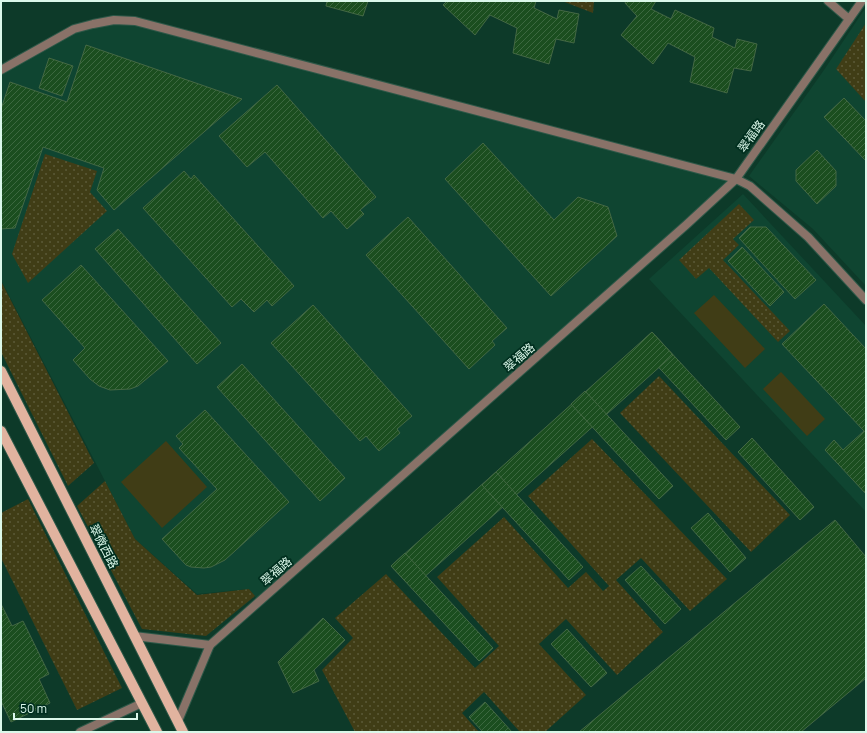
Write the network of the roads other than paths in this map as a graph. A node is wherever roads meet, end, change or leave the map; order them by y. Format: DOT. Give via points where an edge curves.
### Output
graph roads {
  1 [pos="828,1"];
  2 [pos="862,1"];
  3 [pos="849,19"];
  4 [pos="1,70"];
  5 [pos="736,179"];
  6 [pos="866,300"];
  7 [pos="1,371"];
  8 [pos="1,431"];
  9 [pos="134,636"];
  10 [pos="210,645"];
  11 [pos="142,703"];
  12 [pos="178,722"];
  13 [pos="80,732"];
  14 [pos="157,732"];
  15 [pos="183,732"];
  1 -- 3 [label="street"];
  2 -- 3 [label="street, 翠福路"];
  3 -- 5 [label="street, 翠福路"];
  4 -- 5 [label="street" via="74,29 114,20 135,21"];
  5 -- 6 [label="street" via="750,186 808,237"];
  5 -- 10 [label="street, 翠福路"];
  7 -- 9 [label="main road, 翠微西路"];
  8 -- 11 [label="main road"];
  9 -- 10 [label="street"];
  9 -- 12 [label="main road, 翠微西路"];
  10 -- 12 [label="street"];
  11 -- 13 [label="street"];
  11 -- 14 [label="main road"];
  12 -- 15 [label="main road, 翠微西路"];
}
